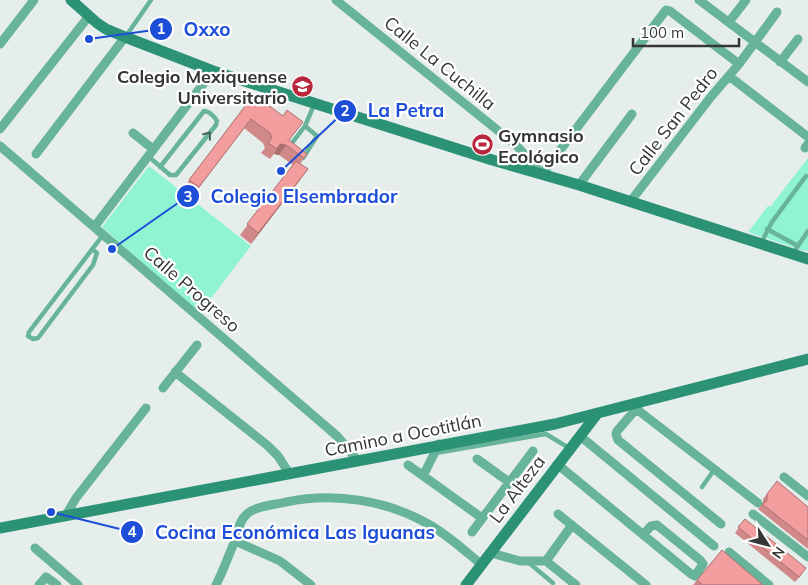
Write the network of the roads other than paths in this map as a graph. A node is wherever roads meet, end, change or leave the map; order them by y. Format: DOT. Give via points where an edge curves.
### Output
graph roads {
  1 [pos="34,0"];
  2 [pos="71,0"];
  3 [pos="151,0"];
  4 [pos="336,0"];
  5 [pos="746,0"];
  6 [pos="703,1"];
  7 [pos="777,12"];
  8 [pos="89,16"];
  9 [pos="729,22"];
  10 [pos="125,37"];
  11 [pos="798,39"];
  12 [pos="755,43"];
  13 [pos="0,44"];
  14 [pos="780,62"];
  15 [pos="739,64"];
  16 [pos="213,70"];
  17 [pos="729,76"];
  18 [pos="807,81"];
  19 [pos="315,104"];
  20 [pos="632,114"];
  21 [pos="305,126"];
  22 [pos="0,129"];
  23 [pos="132,133"];
  24 [pos="808,137"];
  25 [pos="0,146"];
  26 [pos="151,152"];
  27 [pos="290,152"];
  28 [pos="36,154"];
  29 [pos="295,156"];
  30 [pos="160,166"];
  31 [pos="542,174"];
  32 [pos="806,176"];
  33 [pos="579,185"];
  34 [pos="630,202"];
  35 [pos="94,226"];
  36 [pos="767,229"];
  37 [pos="808,231"];
  38 [pos="104,234"];
  39 [pos="761,244"];
  40 [pos="92,249"];
  41 [pos="796,250"];
  42 [pos="808,258"];
  43 [pos="197,345"];
  44 [pos="808,359"];
  45 [pos="175,372"];
  46 [pos="163,388"];
  47 [pos="635,406"];
  48 [pos="146,408"];
  49 [pos="597,414"];
  50 [pos="580,436"];
  51 [pos="437,449"];
  52 [pos="570,449"];
  53 [pos="533,451"];
  54 [pos="477,459"];
  55 [pos="358,461"];
  56 [pos="557,464"];
  57 [pos="408,465"];
  58 [pos="714,470"];
  59 [pos="289,473"];
  60 [pos="423,476"];
  61 [pos="784,477"];
  62 [pos="510,482"];
  63 [pos="702,486"];
  64 [pos="808,496"];
  65 [pos="758,503"];
  66 [pos="558,514"];
  67 [pos="753,514"];
  68 [pos="66,515"];
  69 [pos="482,518"];
  70 [pos="721,524"];
  71 [pos="572,525"];
  72 [pos="0,528"];
  73 [pos="472,532"];
  74 [pos="643,535"];
  75 [pos="235,541"];
  76 [pos="714,546"];
  77 [pos="35,548"];
  78 [pos="729,552"];
  79 [pos="491,553"];
  80 [pos="808,557"];
  81 [pos="528,561"];
  82 [pos="546,561"];
  83 [pos="482,564"];
  84 [pos="553,583"];
  85 [pos="39,585"];
  86 [pos="57,585"];
  87 [pos="78,585"];
  88 [pos="216,585"];
  89 [pos="311,585"];
  90 [pos="466,585"];
  91 [pos="576,585"];
  92 [pos="646,585"];
  93 [pos="769,585"];
  1 -- 13 [label="street"];
  2 -- 8 [label="main road"];
  3 -- 10 [label="lane"];
  4 -- 31 [label="street, Calle La Cuchilla" via="516,145"];
  5 -- 9 [label="street"];
  6 -- 9 [label="street"];
  7 -- 12 [label="street, Calle San Pedro"];
  8 -- 10 [label="main road"];
  8 -- 22 [label="street"];
  9 -- 12 [label="street"];
  10 -- 16 [label="main road"];
  10 -- 28 [label="street"];
  11 -- 14 [label="street"];
  12 -- 14 [label="street"];
  12 -- 15 [label="street, Calle San Pedro"];
  14 -- 18 [label="street"];
  15 -- 17 [label="street, Calle San Pedro"];
  15 -- 31 [label="street" via="666,10"];
  16 -- 19 [label="main road"];
  16 -- 26 [label="street"];
  17 -- 24 [label="street"];
  17 -- 34 [label="street, Calle San Pedro"];
  19 -- 21 [label="lane"];
  19 -- 31 [label="main road"];
  20 -- 33 [label="street"];
  21 -- 27 [label="lane" via="288,148"];
  21 -- 29 [label="lane" via="316,134 316,139 303,157"];
  23 -- 26 [label="street"];
  25 -- 35 [label="street, Calle Progreso"];
  26 -- 30 [label="lane"];
  26 -- 35 [label="street"];
  30 -- 30 [label="lane, one-way" via="172,176 178,174 216,125 215,117 205,111"];
  31 -- 33 [label="main road"];
  32 -- 36 [label="lane"];
  33 -- 34 [label="main road"];
  34 -- 39 [label="main road"];
  35 -- 38 [label="street, Calle Progreso"];
  36 -- 39 [label="lane"];
  36 -- 41 [label="lane"];
  37 -- 41 [label="lane"];
  38 -- 40 [label="lane"];
  38 -- 55 [label="street, Calle Progreso" via="337,436"];
  39 -- 41 [label="main road"];
  40 -- 40 [label="lane" via="29,332 28,336 38,338 93,265 97,253"];
  41 -- 42 [label="main road"];
  43 -- 45 [label="street"];
  44 -- 47 [label="main road, Camino a Ocotitlán"];
  45 -- 46 [label="street"];
  45 -- 59 [label="street" via="267,445"];
  47 -- 49 [label="main road, Camino a Ocotitlán"];
  47 -- 58 [label="street"];
  47 -- 70 [label="street" via="617,431 618,440"];
  48 -- 68 [label="street"];
  49 -- 50 [label="main road, La Alteza"];
  49 -- 51 [label="main road, Camino a Ocotitlán"];
  50 -- 52 [label="main road, La Alteza"];
  50 -- 76 [label="street"];
  51 -- 52 [label="lane" via="454,451 546,434"];
  51 -- 55 [label="main road, Camino a Ocotitlán"];
  51 -- 60 [label="street"];
  52 -- 56 [label="main road, La Alteza"];
  53 -- 62 [label="street"];
  54 -- 62 [label="street"];
  55 -- 59 [label="main road, Camino a Ocotitlán"];
  56 -- 74 [label="street"];
  56 -- 79 [label="main road, La Alteza"];
  57 -- 60 [label="street"];
  58 -- 63 [label="lane"];
  58 -- 65 [label="street"];
  59 -- 68 [label="main road, Camino a Ocotitlán"];
  60 -- 69 [label="street"];
  61 -- 64 [label="street"];
  62 -- 69 [label="street"];
  66 -- 71 [label="street"];
  67 -- 80 [label="street"];
  68 -- 72 [label="main road, Camino a Ocotitlán"];
  69 -- 73 [label="street"];
  71 -- 82 [label="street"];
  71 -- 92 [label="street"];
  74 -- 74 [label="street" via="691,574 696,575 702,567 700,560 657,525 651,526"];
  75 -- 83 [label="street" via="241,522 251,511 295,500 364,500 430,525"];
  75 -- 88 [label="street"];
  75 -- 89 [label="street" via="280,560"];
  77 -- 87 [label="street"];
  78 -- 93 [label="street"];
  79 -- 81 [label="street"];
  79 -- 83 [label="main road, La Alteza"];
  81 -- 82 [label="street"];
  81 -- 84 [label="lane"];
  82 -- 91 [label="street"];
  83 -- 90 [label="main road, La Alteza"];
  85 -- 86 [label="street" via="46,577"];
}
